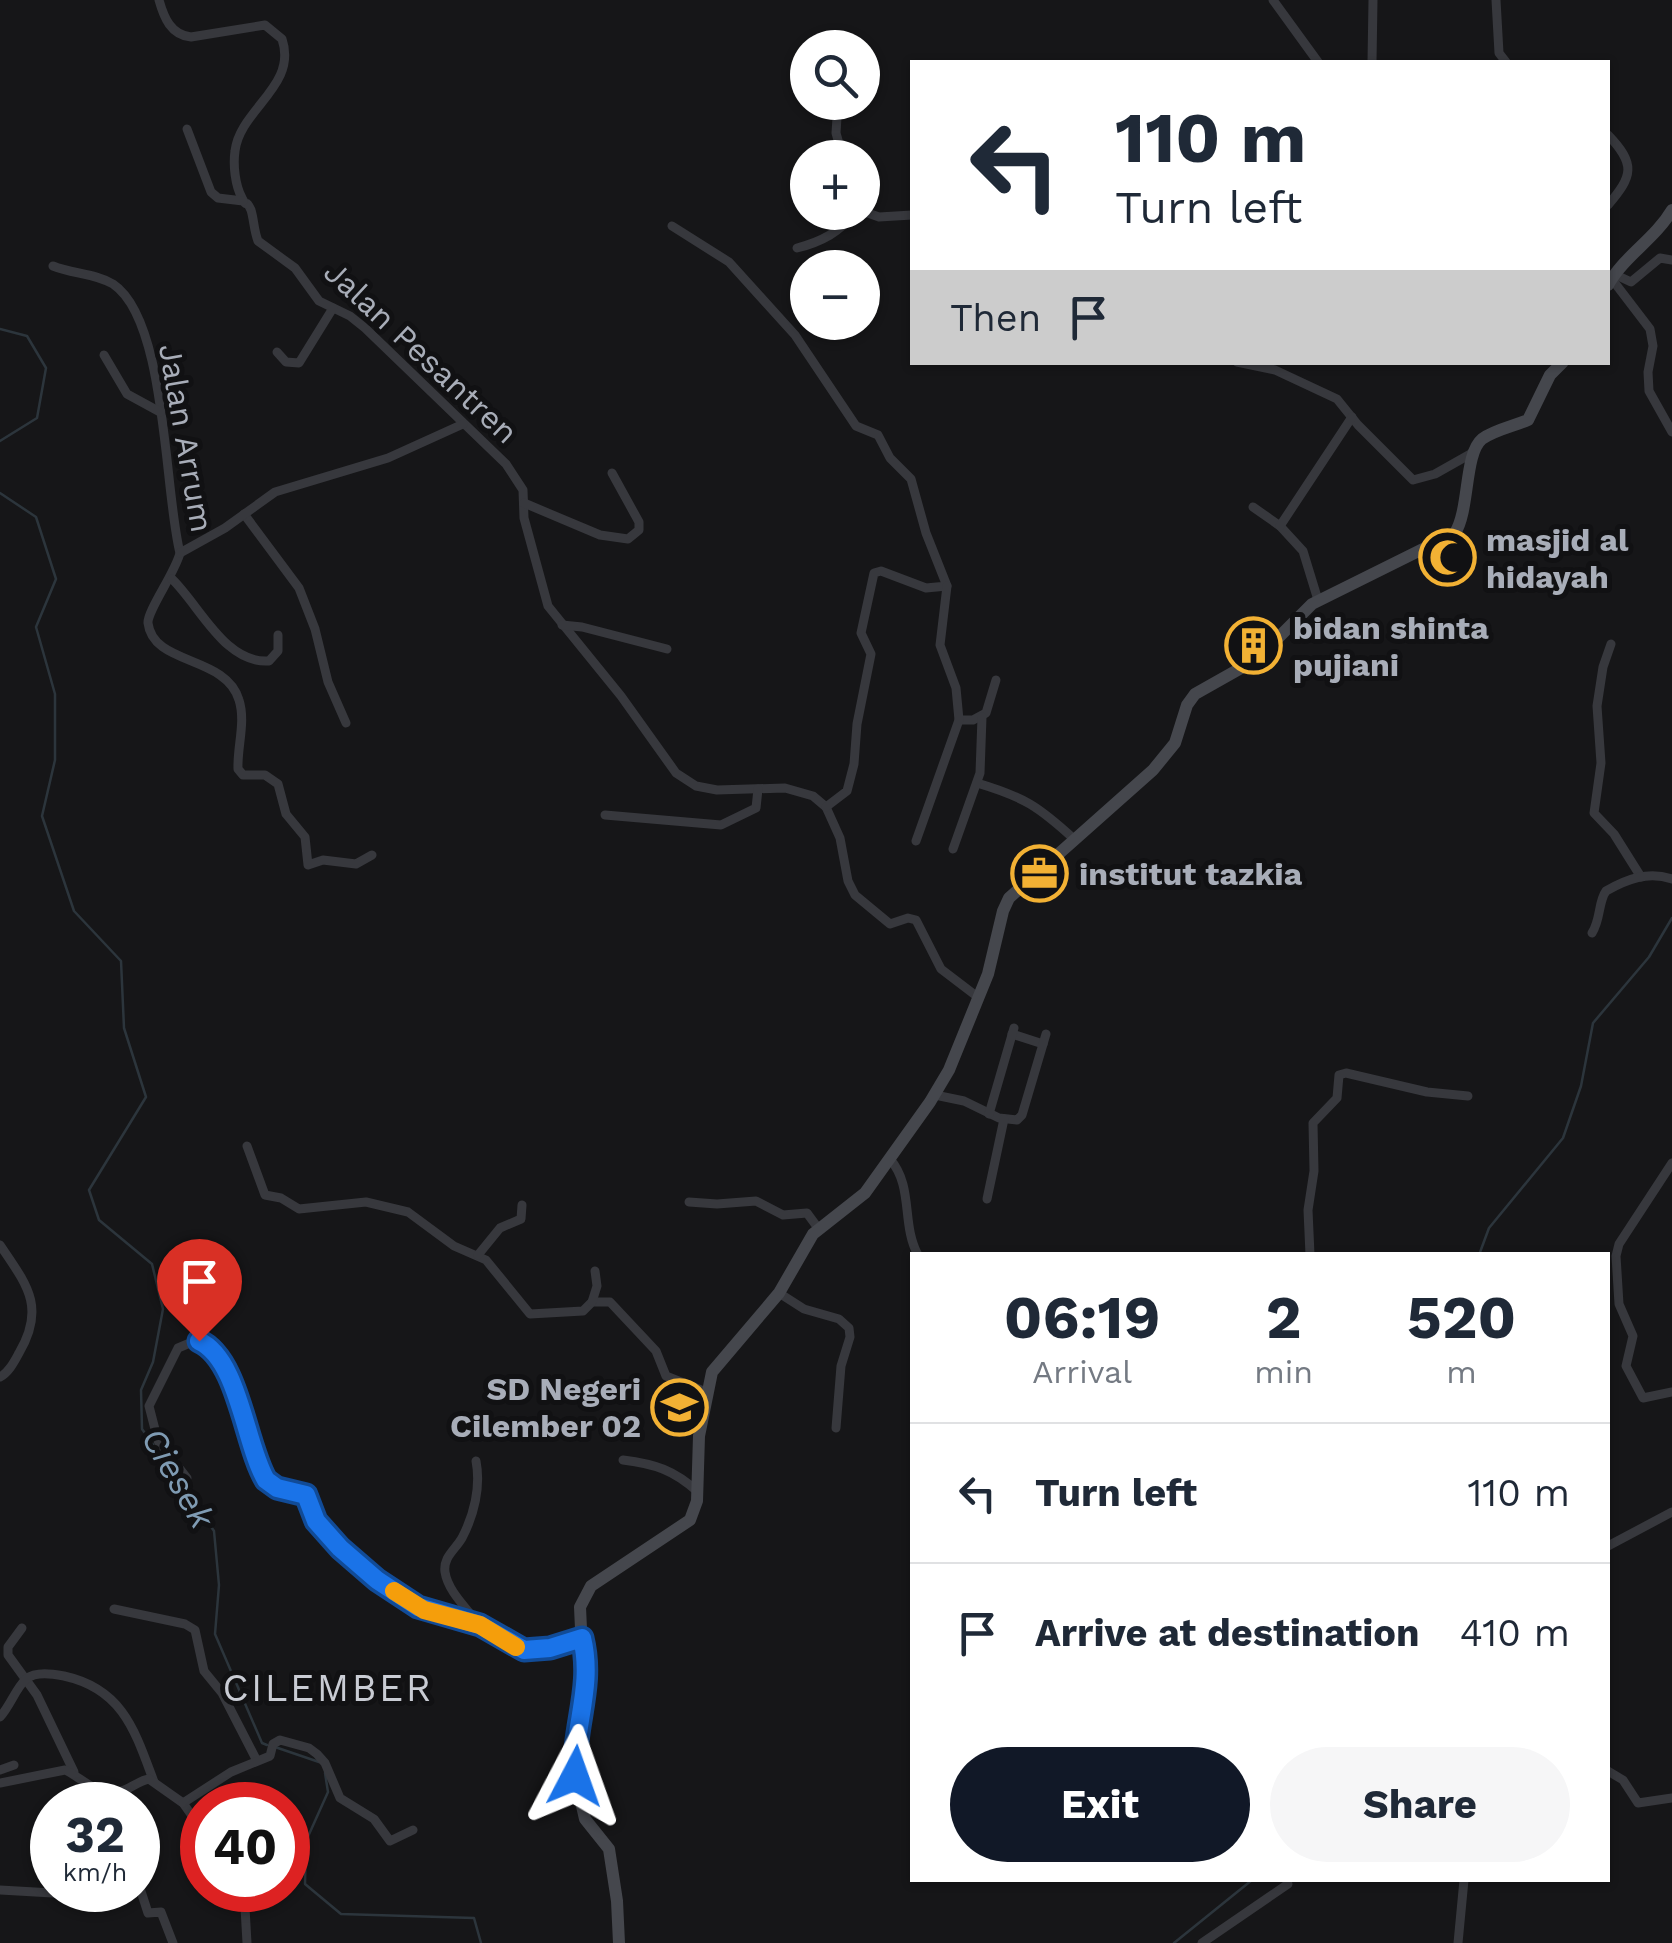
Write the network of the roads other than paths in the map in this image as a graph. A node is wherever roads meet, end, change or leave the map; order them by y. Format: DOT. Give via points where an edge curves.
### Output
graph roads {
  1 [pos="159,0"];
  2 [pos="1273,0"];
  3 [pos="1373,0"];
  4 [pos="1496,0"];
  5 [pos="1317,60"];
  6 [pos="1372,60"];
  7 [pos="1504,60"];
  8 [pos="187,129"];
  9 [pos="1610,137"];
  10 [pos="243,201"];
  11 [pos="1610,203"];
  12 [pos="1672,210"];
  13 [pos="910,215"];
  14 [pos="880,217"];
  15 [pos="672,226"];
  16 [pos="837,230"];
  17 [pos="797,248"];
  18 [pos="1672,260"];
  19 [pos="53,266"];
  20 [pos="1611,279"];
  21 [pos="334,308"];
  22 [pos="277,352"];
  23 [pos="104,354"];
  24 [pos="1251,365"];
  25 [pos="1560,365"];
  26 [pos="160,412"];
  27 [pos="1352,417"];
  28 [pos="463,424"];
  29 [pos="1672,432"];
  30 [pos="1474,452"];
  31 [pos="612,473"];
  32 [pos="524,503"];
  33 [pos="1253,506"];
  34 [pos="244,514"];
  35 [pos="1280,526"];
  36 [pos="180,553"];
  37 [pos="172,578"];
  38 [pos="946,586"];
  39 [pos="1318,600"];
  40 [pos="562,626"];
  41 [pos="278,635"];
  42 [pos="1610,644"];
  43 [pos="668,650"];
  44 [pos="996,680"];
  45 [pos="982,717"];
  46 [pos="959,720"];
  47 [pos="346,722"];
  48 [pos="977,783"];
  49 [pos="758,789"];
  50 [pos="826,807"];
  51 [pos="605,815"];
  52 [pos="1074,839"];
  53 [pos="916,840"];
  54 [pos="952,849"];
  55 [pos="372,856"];
  56 [pos="1641,876"];
  57 [pos="1672,879"];
  58 [pos="1592,933"];
  59 [pos="979,998"];
  60 [pos="935,1095"];
  61 [pos="1468,1096"];
  62 [pos="988,1114"];
  63 [pos="1004,1119"];
  64 [pos="247,1146"];
  65 [pos="890,1159"];
  66 [pos="1672,1163"];
  67 [pos="987,1199"];
  68 [pos="689,1202"];
  69 [pos="522,1205"];
  70 [pos="818,1228"];
  71 [pos="0,1245"];
  72 [pos="917,1252"];
  73 [pos="1310,1252"];
  74 [pos="478,1255"];
  75 [pos="595,1272"];
  76 [pos="780,1294"];
  77 [pos="592,1302"];
  78 [pos="0,1378"];
  79 [pos="706,1392"];
  80 [pos="1672,1392"];
  81 [pos="836,1428"];
  82 [pos="623,1460"];
  83 [pos="476,1461"];
  84 [pos="186,1478"];
  85 [pos="698,1492"];
  86 [pos="1672,1512"];
  87 [pos="1610,1545"];
  88 [pos="114,1609"];
  89 [pos="480,1625"];
  90 [pos="22,1628"];
  91 [pos="582,1638"];
  92 [pos="25,1680"];
  93 [pos="0,1717"];
  94 [pos="256,1759"];
  95 [pos="14,1765"];
  96 [pos="0,1770"];
  97 [pos="1610,1772"];
  98 [pos="75,1775"];
  99 [pos="88,1782"];
  100 [pos="137,1782"];
  101 [pos="154,1782"];
  102 [pos="218,1782"];
  103 [pos="0,1784"];
  104 [pos="1672,1798"];
  105 [pos="413,1830"];
  106 [pos="1464,1882"];
  107 [pos="1288,1884"];
  108 [pos="0,1890"];
  109 [pos="30,1892"];
  110 [pos="160,1912"];
  111 [pos="245,1912"];
  112 [pos="172,1943"];
  113 [pos="247,1943"];
  114 [pos="619,1943"];
  115 [pos="1202,1943"];
  116 [pos="1458,1943"];
  1 -- 10 [label="street, Jalan Pesantren" via="181,36 265,26 282,38 286,54 278,81 236,144"];
  2 -- 5 [label="street"];
  3 -- 6 [label="street"];
  4 -- 7 [label="street"];
  8 -- 10 [label="street" via="211,192"];
  9 -- 11 [label="street" via="1629,172"];
  10 -- 21 [label="street, Jalan Pesantren" via="258,241"];
  12 -- 20 [label="street"];
  13 -- 14 [label="street"];
  15 -- 38 [label="street" via="729,262 795,335 856,426 878,435 910,479"];
  16 -- 17 [label="street"];
  18 -- 20 [label="street" via="1660,258 1632,282"];
  19 -- 26 [label="street, Jalan Arrum" via="103,279 125,297 150,354"];
  20 -- 29 [label="street" via="1650,329 1649,391"];
  21 -- 22 [label="street" via="299,363"];
  21 -- 28 [label="street, Jalan Pesantren" via="366,328"];
  23 -- 26 [label="street" via="127,394"];
  24 -- 27 [label="street" via="1338,398"];
  25 -- 30 [label="street" via="1528,420 1482,440"];
  26 -- 36 [label="street, Jalan Arrum"];
  27 -- 30 [label="street" via="1413,480"];
  27 -- 35 [label="street"];
  28 -- 32 [label="street, Jalan Pesantren" via="506,464"];
  28 -- 34 [label="street" via="388,458 286,488"];
  30 -- 39 [label="street" via="1455,532"];
  31 -- 32 [label="street" via="640,527 628,538 600,535"];
  32 -- 40 [label="street, Jalan Pesantren" via="540,584"];
  33 -- 35 [label="street"];
  34 -- 36 [label="street"];
  34 -- 47 [label="street" via="300,588"];
  35 -- 39 [label="street" via="1303,551"];
  36 -- 37 [label="street"];
  37 -- 41 [label="street" via="242,654 269,661 278,651"];
  37 -- 55 [label="street" via="149,627 164,650 213,670 234,690 241,712 239,772 278,784 286,815 305,837 309,866 323,860 356,864"];
  38 -- 46 [label="street" via="940,645"];
  38 -- 50 [label="street" via="926,588 874,573 861,633 871,660 854,764 843,796"];
  39 -- 52 [label="street" via="1254,662 1195,694 1162,760"];
  40 -- 43 [label="street"];
  40 -- 49 [label="street, Jalan Pesantren" via="680,777 717,790"];
  42 -- 56 [label="street" via="1597,706 1601,763 1594,812"];
  44 -- 45 [label="street"];
  45 -- 46 [label="street"];
  45 -- 48 [label="street"];
  46 -- 53 [label="street"];
  48 -- 52 [label="street" via="1038,807"];
  48 -- 54 [label="street"];
  49 -- 50 [label="street, Jalan Pesantren" via="804,792"];
  49 -- 51 [label="street" via="756,808 726,824"];
  50 -- 59 [label="street" via="857,898 890,924 916,920 941,969"];
  52 -- 59 [label="street" via="1005,904"];
  56 -- 57 [label="street"];
  56 -- 58 [label="street" via="1603,894"];
  59 -- 60 [label="street"];
  60 -- 62 [label="street"];
  60 -- 65 [label="street"];
  61 -- 73 [label="street" via="1339,1075 1337,1098 1312,1123"];
  62 -- 63 [label="street"];
  62 -- 63 [label="street" via="1013,1031 1044,1039 1022,1115"];
  63 -- 67 [label="street"];
  64 -- 74 [label="street" via="265,1195 302,1209 390,1205"];
  65 -- 70 [label="street" via="862,1196"];
  65 -- 72 [label="street" via="904,1184"];
  66 -- 80 [label="street" via="1616,1256 1620,1304 1632,1336 1626,1363 1631,1380 1643,1398"];
  68 -- 70 [label="street" via="756,1201 783,1216 806,1213"];
  69 -- 74 [label="street" via="521,1219 500,1228"];
  70 -- 76 [label="street"];
  71 -- 78 [label="street" via="34,1316 24,1345"];
  74 -- 77 [label="street" via="530,1314 582,1311"];
  75 -- 77 [label="street"];
  76 -- 79 [label="street" via="717,1364"];
  76 -- 81 [label="street" via="849,1328"];
  77 -- 79 [label="street" via="614,1306 656,1351 668,1378"];
  79 -- 85 [label="street"];
  82 -- 85 [label="street" via="678,1473"];
  83 -- 89 [label="street" via="477,1494 445,1570"];
  84 -- 89 [label="street" via="158,1441 149,1406 178,1348 196,1340 208,1346 228,1378 266,1480 306,1495 322,1528 377,1580 424,1610"];
  85 -- 91 [label="street" via="685,1525 586,1592"];
  86 -- 87 [label="street"];
  88 -- 94 [label="street" via="194,1630 204,1671"];
  89 -- 91 [label="street" via="524,1650"];
  90 -- 92 [label="street" via="7,1650"];
  91 -- 114 [label="street" via="589,1668 575,1776 585,1819 608,1849"];
  92 -- 93 [label="street"];
  92 -- 98 [label="street"];
  92 -- 101 [label="street" via="54,1674 105,1692 130,1723"];
  94 -- 102 [label="street"];
  94 -- 105 [label="street" via="282,1741 310,1748 328,1768 340,1798 374,1819 390,1840"];
  95 -- 96 [label="street"];
  97 -- 104 [label="street" via="1640,1804"];
  98 -- 99 [label="street"];
  98 -- 103 [label="street" via="65,1770"];
  100 -- 101 [label="street"];
  106 -- 116 [label="street"];
  107 -- 115 [label="street"];
  108 -- 109 [label="street"];
  110 -- 112 [label="street"];
  111 -- 113 [label="street"];
}
